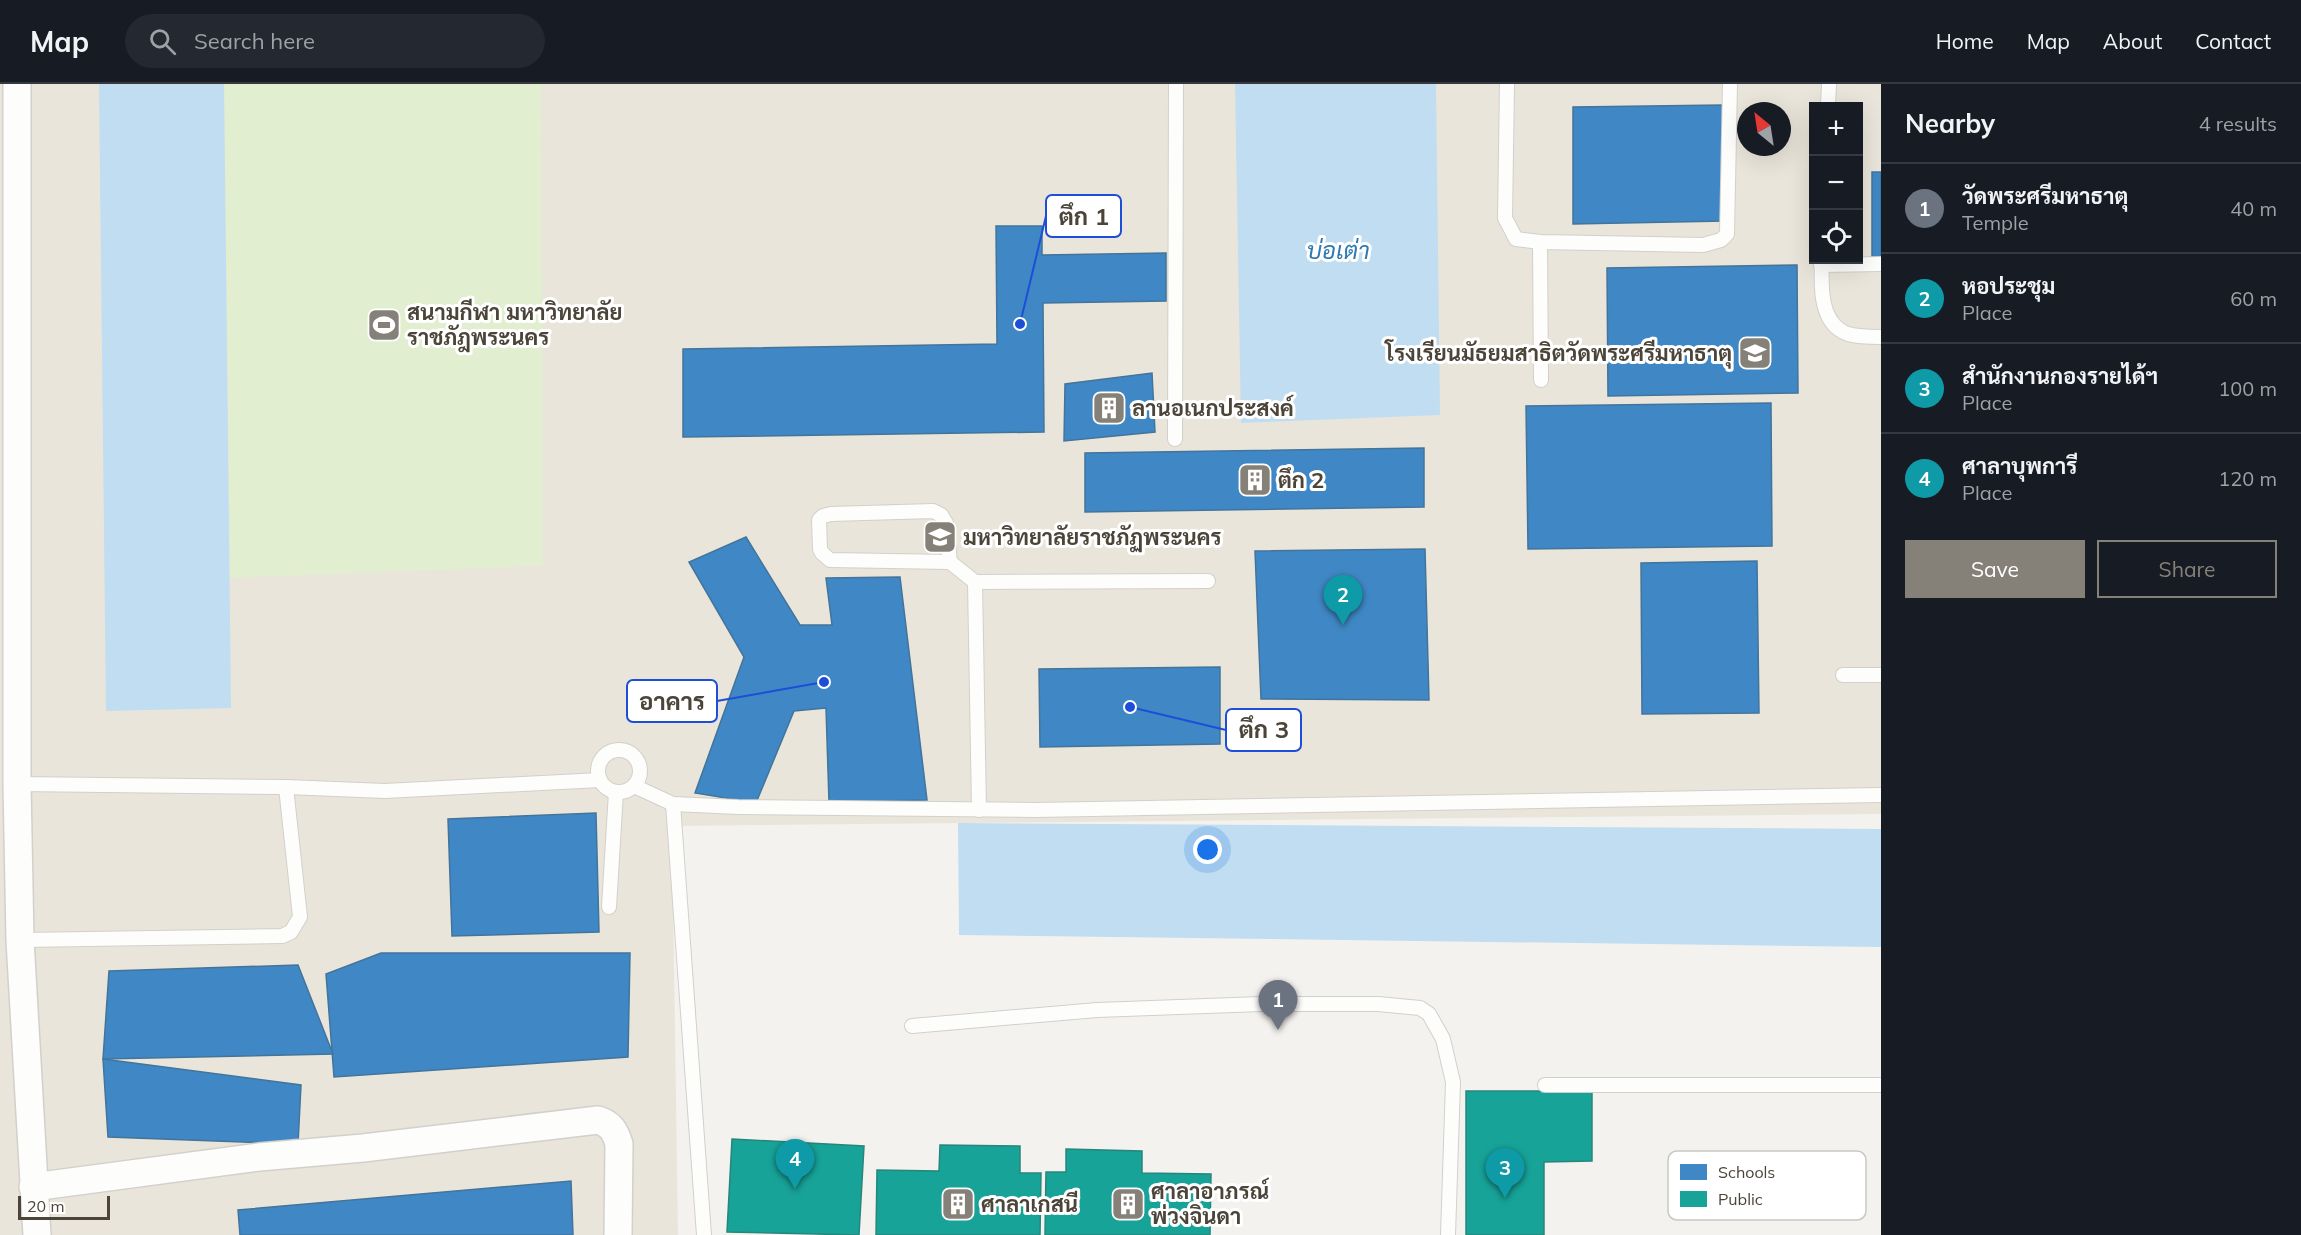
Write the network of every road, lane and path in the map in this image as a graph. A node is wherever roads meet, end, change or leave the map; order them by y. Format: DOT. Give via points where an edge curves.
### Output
graph roads {
  1 [pos="17,84"];
  2 [pos="1176,84"];
  3 [pos="1507,84"];
  4 [pos="1730,84"];
  5 [pos="1829,84"];
  6 [pos="1828,102"];
  7 [pos="1540,242"];
  8 [pos="1863,263"];
  9 [pos="1822,264"];
  10 [pos="1881,264"];
  11 [pos="8,288"];
  12 [pos="1881,337"];
  13 [pos="1541,380"];
  14 [pos="1175,439"];
  15 [pos="950,562"];
  16 [pos="1208,581"];
  17 [pos="975,582"];
  18 [pos="1843,675"];
  19 [pos="1881,675"];
  20 [pos="600,780"];
  21 [pos="17,784"];
  22 [pos="634,786"];
  23 [pos="286,787"];
  24 [pos="616,792"];
  25 [pos="1881,795"];
  26 [pos="673,804"];
  27 [pos="979,810"];
  28 [pos="9,841"];
  29 [pos="609,907"];
  30 [pos="20,940"];
  31 [pos="912,1026"];
  32 [pos="1881,1084"];
  33 [pos="1545,1085"];
  34 [pos="33,1187"];
  35 [pos="37,1235"];
  36 [pos="618,1235"];
  37 [pos="704,1235"];
  38 [pos="1448,1235"];
  1 -- 11 [label="street"];
  2 -- 14 [label="lane"];
  3 -- 7 [label="lane" via="1505,218 1516,239"];
  4 -- 7 [label="lane" via="1729,224 1727,234 1720,240 1703,245"];
  5 -- 6 [label="lane"];
  7 -- 13 [label="lane"];
  8 -- 10 [label="lane"];
  9 -- 12 [label="lane" via="1828,318 1845,333"];
  11 -- 21 [label="street"];
  15 -- 15 [label="lane" via="830,560 820,549 819,520 831,514 933,511 942,515 946,523"];
  15 -- 17 [label="lane"];
  16 -- 17 [label="lane"];
  17 -- 27 [label="lane"];
  18 -- 19 [label="lane"];
  20 -- 22 [label="lane" via="602,759 627,752 637,761 639,773"];
  20 -- 23 [label="lane" via="385,791"];
  20 -- 24 [label="lane"];
  21 -- 23 [label="lane"];
  21 -- 28 [label="street"];
  22 -- 24 [label="lane"];
  22 -- 26 [label="lane"];
  23 -- 30 [label="lane" via="300,917 291,932 274,938"];
  24 -- 29 [label="lane"];
  25 -- 27 [label="lane"];
  26 -- 27 [label="lane"];
  26 -- 37 [label="lane"];
  28 -- 30 [label="street"];
  30 -- 34 [label="street"];
  31 -- 38 [label="lane" via="1097,1010 1261,1004 1420,1008 1429,1014 1443,1039 1454,1082"];
  32 -- 33 [label="lane"];
  34 -- 35 [label="street"];
  34 -- 36 [label="street" via="259,1157 598,1120 615,1131 619,1144"];
}
